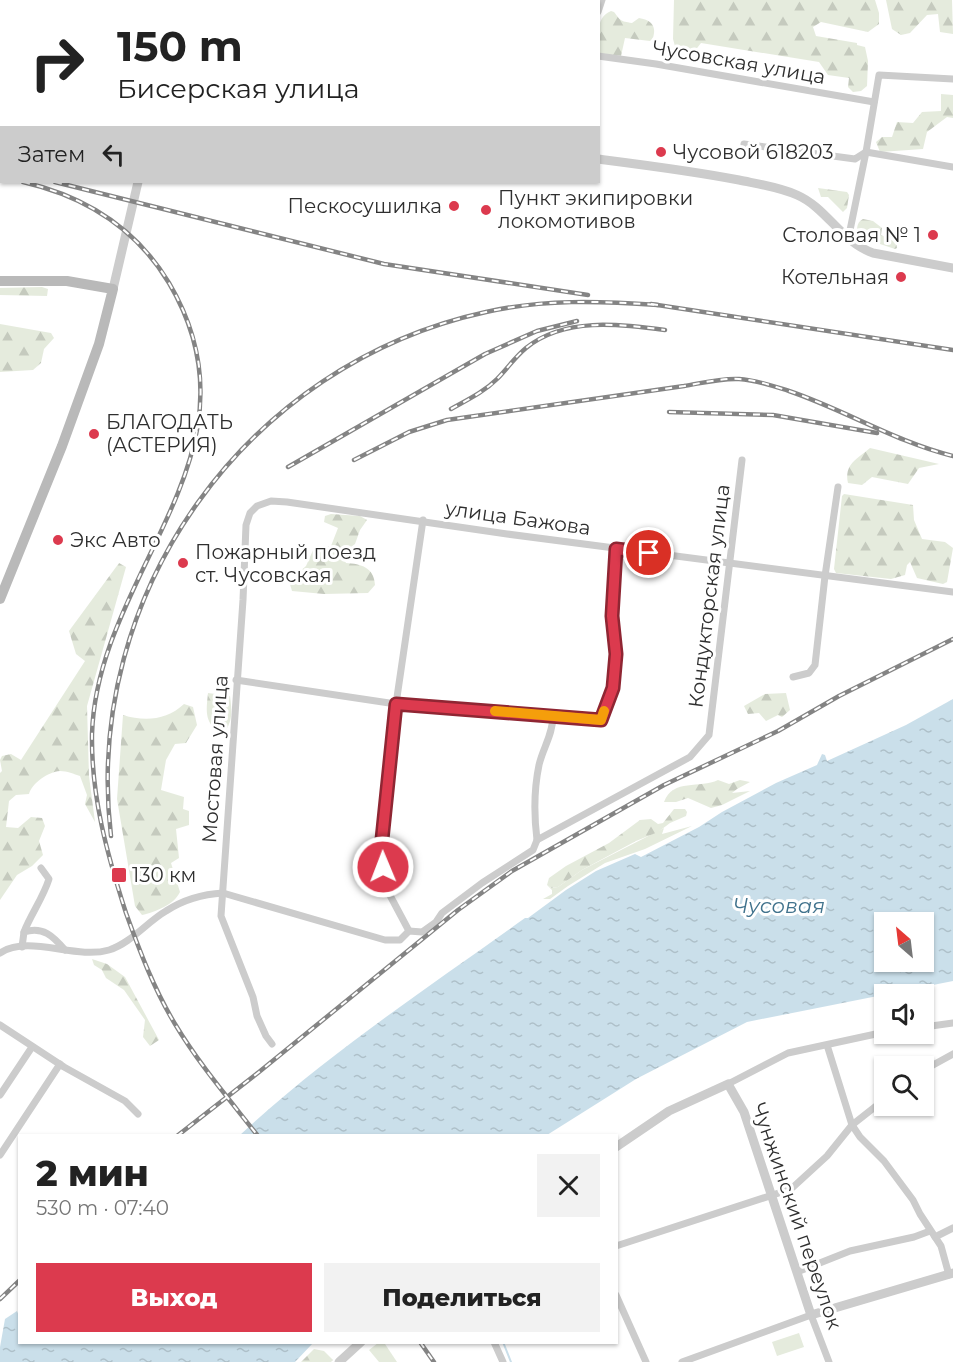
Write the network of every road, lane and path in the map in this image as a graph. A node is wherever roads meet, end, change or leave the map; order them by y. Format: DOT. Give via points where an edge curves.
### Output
graph roads {
  1 [pos="600,57"];
  2 [pos="953,79"];
  3 [pos="874,102"];
  4 [pos="744,144"];
  5 [pos="866,152"];
  6 [pos="600,159"];
  7 [pos="953,167"];
  8 [pos="138,183"];
  9 [pos="848,240"];
  10 [pos="953,268"];
  11 [pos="0,281"];
  12 [pos="113,289"];
  13 [pos="742,460"];
  14 [pos="838,487"];
  15 [pos="257,506"];
  16 [pos="423,520"];
  17 [pos="616,549"];
  18 [pos="729,564"];
  19 [pos="825,576"];
  20 [pos="953,592"];
  21 [pos="0,599"];
  22 [pos="793,677"];
  23 [pos="236,680"];
  24 [pos="396,704"];
  25 [pos="553,716"];
  26 [pos="537,840"];
  27 [pos="41,868"];
  28 [pos="223,893"];
  29 [pos="410,931"];
  30 [pos="24,932"];
  31 [pos="22,947"];
  32 [pos="65,950"];
  33 [pos="0,953"];
  34 [pos="953,1023"];
  35 [pos="0,1025"];
  36 [pos="934,1026"];
  37 [pos="874,1034"];
  38 [pos="272,1044"];
  39 [pos="827,1045"];
  40 [pos="32,1047"];
  41 [pos="953,1054"];
  42 [pos="60,1064"];
  43 [pos="934,1064"];
  44 [pos="728,1083"];
  45 [pos="0,1095"];
  46 [pos="874,1108"];
  47 [pos="138,1114"];
  48 [pos="852,1125"];
  49 [pos="618,1146"];
  50 [pos="0,1155"];
  51 [pos="772,1194"];
  52 [pos="953,1228"];
  53 [pos="930,1231"];
  54 [pos="934,1237"];
  55 [pos="618,1245"];
  56 [pos="797,1272"];
  57 [pos="951,1274"];
  58 [pos="618,1299"];
  59 [pos="811,1315"];
  60 [pos="359,1344"];
  61 [pos="495,1344"];
  62 [pos="339,1362"];
  63 [pos="503,1362"];
  64 [pos="646,1362"];
  65 [pos="682,1362"];
  66 [pos="829,1362"];
  1 -- 3 [label="street, Чусовская улица"];
  2 -- 3 [label="street" via="879,75"];
  3 -- 5 [label="street"];
  4 -- 5 [label="street" via="855,159"];
  5 -- 7 [label="street"];
  5 -- 9 [label="street"];
  6 -- 9 [label="street" via="720,176 791,193 807,200"];
  8 -- 12 [label="street"];
  9 -- 10 [label="street" via="873,253"];
  11 -- 12 [label="main road" via="67,281"];
  12 -- 21 [label="main road" via="99,344 66,436"];
  13 -- 18 [label="street, Кондукторская улица"];
  14 -- 19 [label="street"];
  15 -- 16 [label="street, улица Бажова" via="287,502"];
  15 -- 23 [label="street, Мостовая улица" via="246,525"];
  16 -- 17 [label="street, улица Бажова"];
  16 -- 24 [label="street"];
  17 -- 18 [label="street, улица Бажова"];
  17 -- 25 [label="street" via="612,616 616,654 613,688 601,720"];
  18 -- 19 [label="street, улица Бажова"];
  18 -- 26 [label="street, Кондукторская улица" via="709,735 690,758"];
  19 -- 20 [label="street, улица Бажова"];
  19 -- 22 [label="street" via="815,665 809,673"];
  23 -- 24 [label="street"];
  23 -- 28 [label="street, Мостовая улица"];
  24 -- 25 [label="street"];
  24 -- 29 [label="street" via="381,849 384,886"];
  25 -- 26 [label="street" via="538,771"];
  26 -- 29 [label="street" via="533,850 482,883 436,922 422,932"];
  27 -- 30 [label="street" via="49,879"];
  28 -- 29 [label="street" via="384,940 399,940"];
  28 -- 32 [label="street" via="206,894 167,910 110,950"];
  28 -- 38 [label="street, Мостовая улица" via="221,916 257,1016"];
  30 -- 31 [label="street"];
  30 -- 32 [label="street" via="34,929 49,934"];
  31 -- 32 [label="street"];
  31 -- 33 [label="street"];
  34 -- 36 [label="street"];
  35 -- 40 [label="street"];
  37 -- 39 [label="street"];
  39 -- 44 [label="street" via="788,1053"];
  39 -- 48 [label="street"];
  40 -- 42 [label="street"];
  40 -- 45 [label="street"];
  41 -- 43 [label="street"];
  42 -- 47 [label="street" via="125,1101"];
  42 -- 50 [label="street"];
  44 -- 49 [label="street" via="669,1111"];
  44 -- 51 [label="street, Чунжинский переулок" via="744,1112"];
  46 -- 48 [label="street"];
  48 -- 51 [label="street" via="827,1156 790,1189"];
  48 -- 53 [label="street" via="913,1200"];
  51 -- 55 [label="street"];
  51 -- 56 [label="street, Чунжинский переулок"];
  52 -- 54 [label="street"];
  53 -- 54 [label="street"];
  53 -- 56 [label="street" via="850,1251"];
  54 -- 57 [label="street"];
  56 -- 59 [label="street, Чунжинский переулок"];
  57 -- 59 [label="street"];
  58 -- 64 [label="street"];
  59 -- 65 [label="street"];
  59 -- 66 [label="street, Чунжинский переулок"];
  60 -- 62 [label="street"];
  61 -- 63 [label="street"];
}
